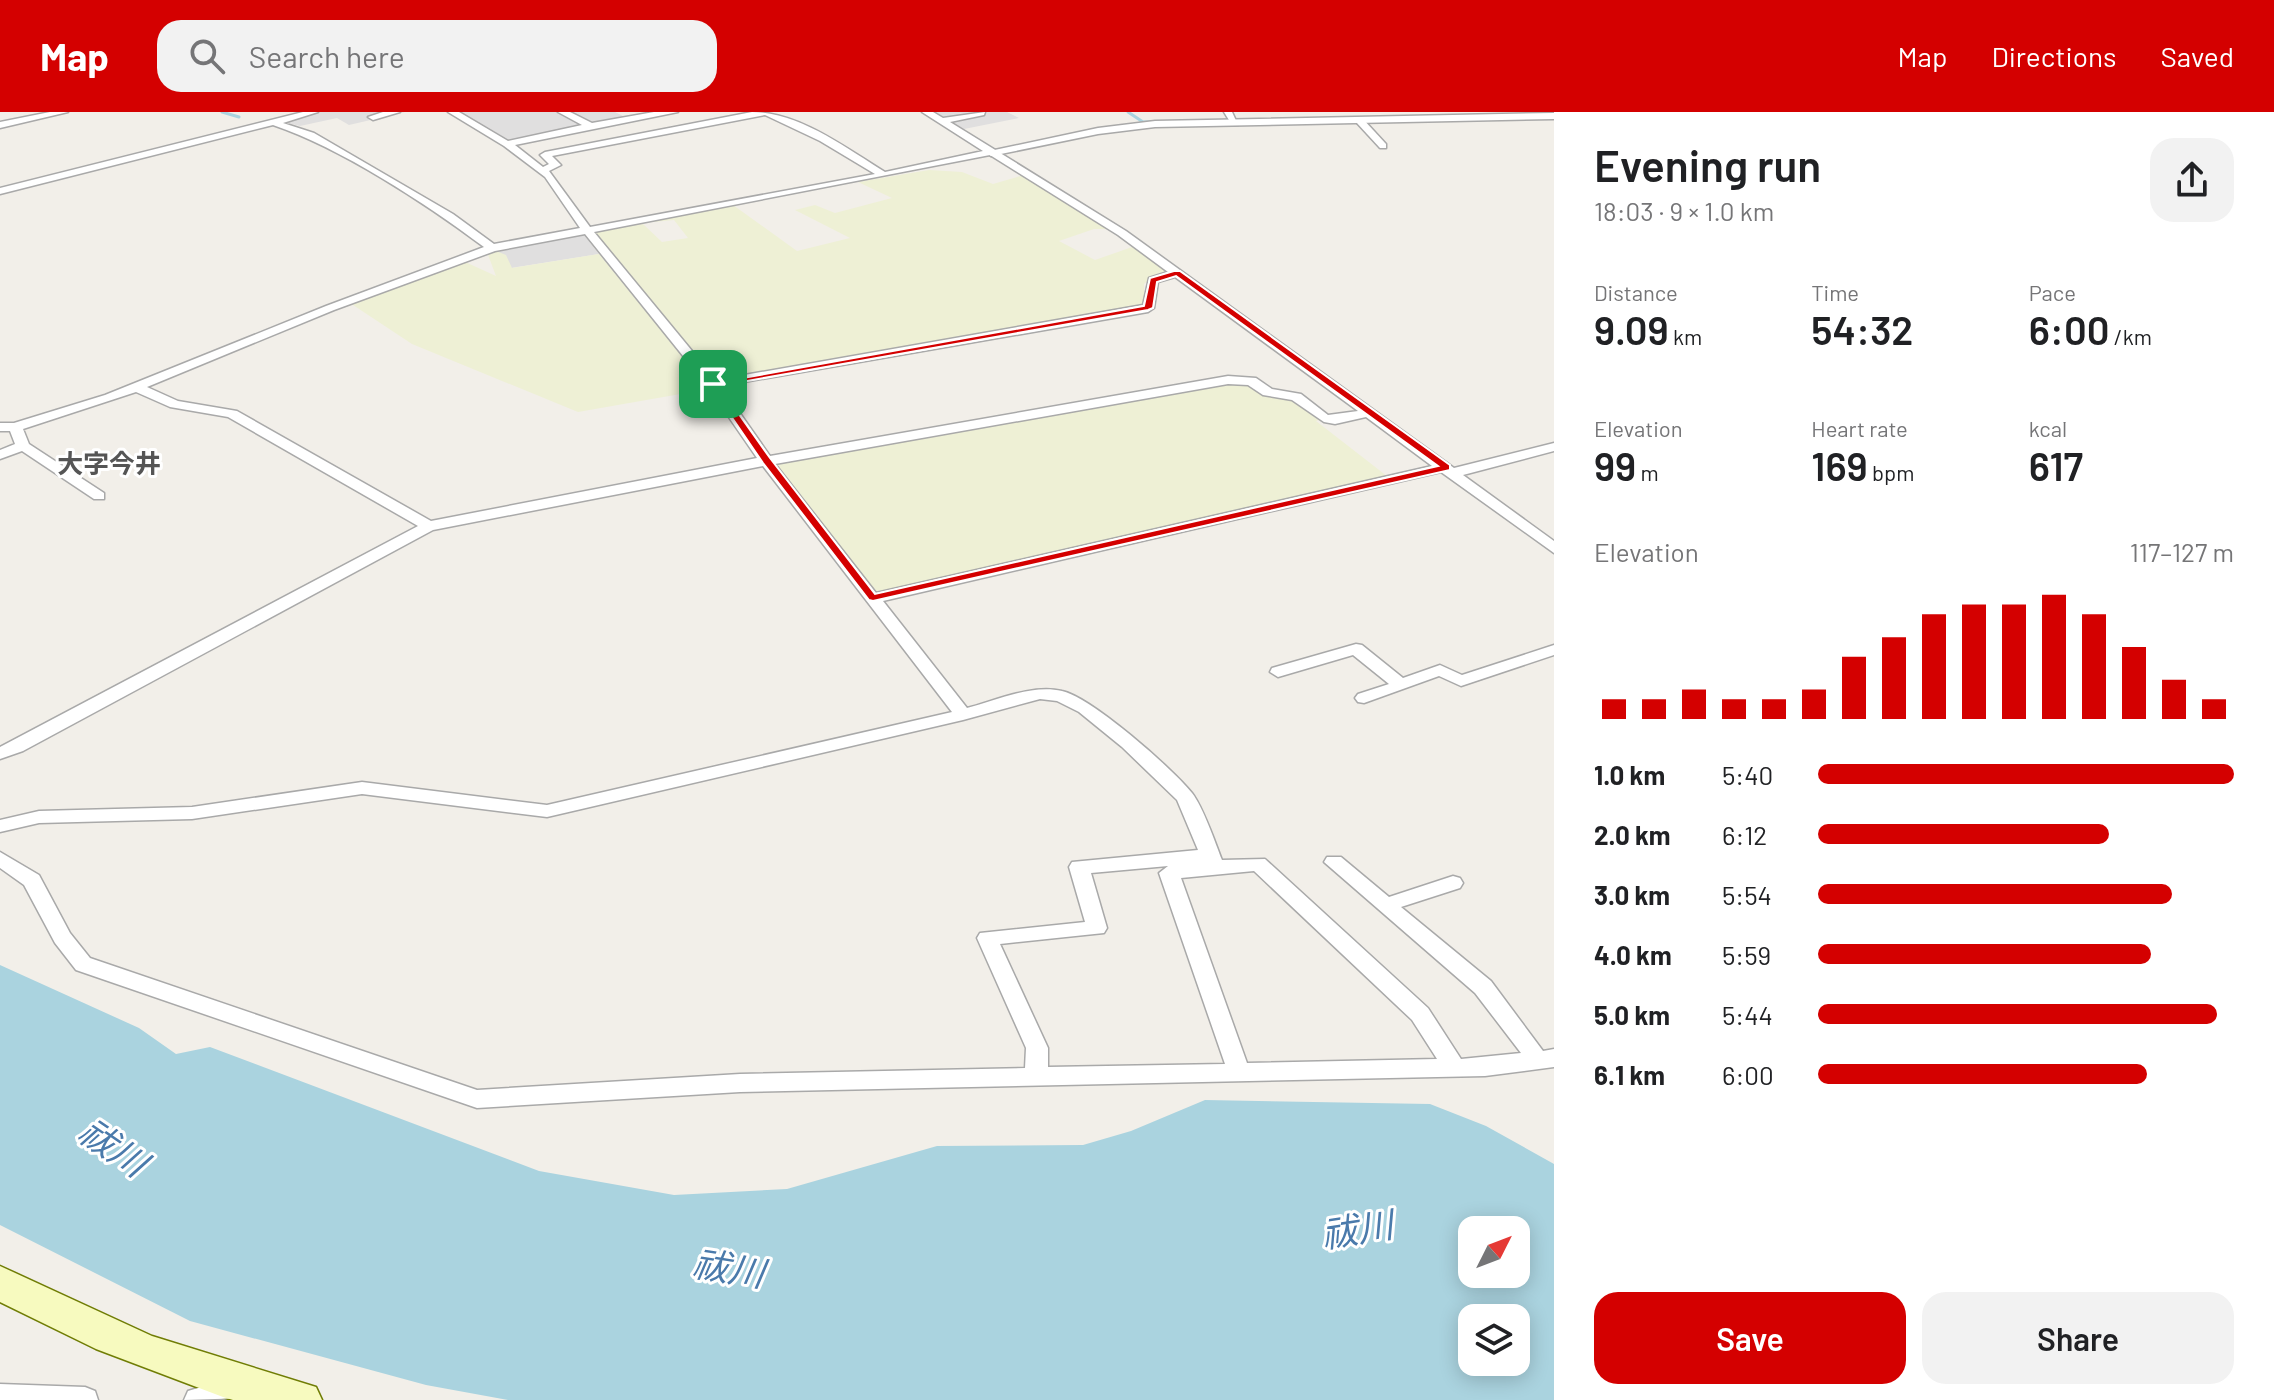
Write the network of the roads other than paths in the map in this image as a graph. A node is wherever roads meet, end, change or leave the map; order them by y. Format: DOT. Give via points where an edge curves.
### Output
graph roads {
  1 [pos="63,112"];
  2 [pos="314,112"];
  3 [pos="395,112"];
  4 [pos="453,112"];
  5 [pos="563,112"];
  6 [pos="642,112"];
  7 [pos="673,112"];
  8 [pos="766,112"];
  9 [pos="927,112"];
  10 [pos="1228,112"];
  11 [pos="981,113"];
  12 [pos="251,114"];
  13 [pos="625,116"];
  14 [pos="1554,116"];
  15 [pos="373,117"];
  16 [pos="1359,120"];
  17 [pos="941,121"];
  18 [pos="274,123"];
  19 [pos="1235,123"];
  20 [pos="0,125"];
  21 [pos="590,126"];
  22 [pos="507,144"];
  23 [pos="1383,146"];
  24 [pos="991,152"];
  25 [pos="541,171"];
  26 [pos="884,175"];
  27 [pos="0,191"];
  28 [pos="587,230"];
  29 [pos="492,248"];
  30 [pos="1177,273"];
  31 [pos="713,384"];
  32 [pos="137,388"];
  33 [pos="1368,413"];
  34 [pos="8,427"];
  35 [pos="23,446"];
  36 [pos="1554,447"];
  37 [pos="0,455"];
  38 [pos="766,461"];
  39 [pos="1450,470"];
  40 [pos="99,496"];
  41 [pos="429,526"];
  42 [pos="1554,548"];
  43 [pos="873,598"];
  44 [pos="1554,650"];
  45 [pos="1278,672"];
  46 [pos="1401,685"];
  47 [pos="1364,698"];
  48 [pos="963,715"];
  49 [pos="0,753"];
  50 [pos="0,826"];
  51 [pos="0,859"];
  52 [pos="1213,862"];
  53 [pos="1334,862"];
  54 [pos="1453,883"];
  55 [pos="1386,905"];
  56 [pos="1546,1059"];
  57 [pos="1455,1068"];
  58 [pos="1239,1073"];
  59 [pos="1036,1078"];
  60 [pos="0,1283"];
  61 [pos="243,1394"];
  62 [pos="16,1399"];
  63 [pos="85,1400"];
  64 [pos="198,1400"];
  65 [pos="302,1400"];
  1 -- 20 [label="street"];
  2 -- 18 [label="street"];
  3 -- 15 [label="street"];
  4 -- 22 [label="street"];
  5 -- 21 [label="street"];
  6 -- 13 [label="street"];
  7 -- 13 [label="street"];
  8 -- 25 [label="street" via="545,155 556,165"];
  8 -- 26 [label="street"];
  9 -- 17 [label="street"];
  10 -- 19 [label="street"];
  11 -- 17 [label="street"];
  12 -- 18 [label="street"];
  13 -- 21 [label="street"];
  14 -- 16 [label="street"];
  16 -- 19 [label="street"];
  16 -- 23 [label="street"];
  17 -- 24 [label="street"];
  18 -- 27 [label="street"];
  18 -- 29 [label="street" via="311,135 449,216"];
  19 -- 24 [label="street" via="1120,127"];
  21 -- 22 [label="street"];
  22 -- 25 [label="street"];
  24 -- 26 [label="street"];
  24 -- 30 [label="street"];
  25 -- 28 [label="street"];
  26 -- 28 [label="street"];
  28 -- 29 [label="street"];
  28 -- 31 [label="street"];
  29 -- 32 [label="street"];
  30 -- 31 [label="street" via="1153,280 1148,308"];
  30 -- 33 [label="street"];
  31 -- 38 [label="street"];
  32 -- 34 [label="street"];
  32 -- 41 [label="street" via="175,404 232,414"];
  33 -- 38 [label="street" via="1324,418 1296,397 1268,392 1251,381 1228,380"];
  33 -- 39 [label="street"];
  34 -- 35 [label="street"];
  35 -- 37 [label="street"];
  35 -- 40 [label="street"];
  36 -- 39 [label="street"];
  38 -- 41 [label="street"];
  38 -- 43 [label="street"];
  39 -- 42 [label="street"];
  39 -- 43 [label="street"];
  41 -- 49 [label="street"];
  43 -- 48 [label="street"];
  44 -- 46 [label="street" via="1461,681 1440,670"];
  45 -- 46 [label="street" via="1356,649"];
  46 -- 47 [label="street"];
  48 -- 50 [label="street" via="547,811 362,788 206,811 39,817"];
  48 -- 52 [label="street" via="1040,694 1061,696 1085,708 1185,797"];
  51 -- 59 [label="street" via="32,880 62,938 83,964 477,1099 740,1083"];
  52 -- 57 [label="street" via="1258,864 1420,1014"];
  52 -- 58 [label="street" via="1169,873"];
  52 -- 59 [label="street" via="1079,867 1097,928 987,938 1037,1048"];
  53 -- 55 [label="street"];
  54 -- 55 [label="street"];
  55 -- 56 [label="street" via="1483,987"];
  56 -- 57 [label="street"];
  57 -- 58 [label="street"];
  58 -- 59 [label="street"];
  60 -- 61 [label="main road"];
  61 -- 64 [label="street"];
  61 -- 65 [label="main road"];
  62 -- 63 [label="street"];
}
